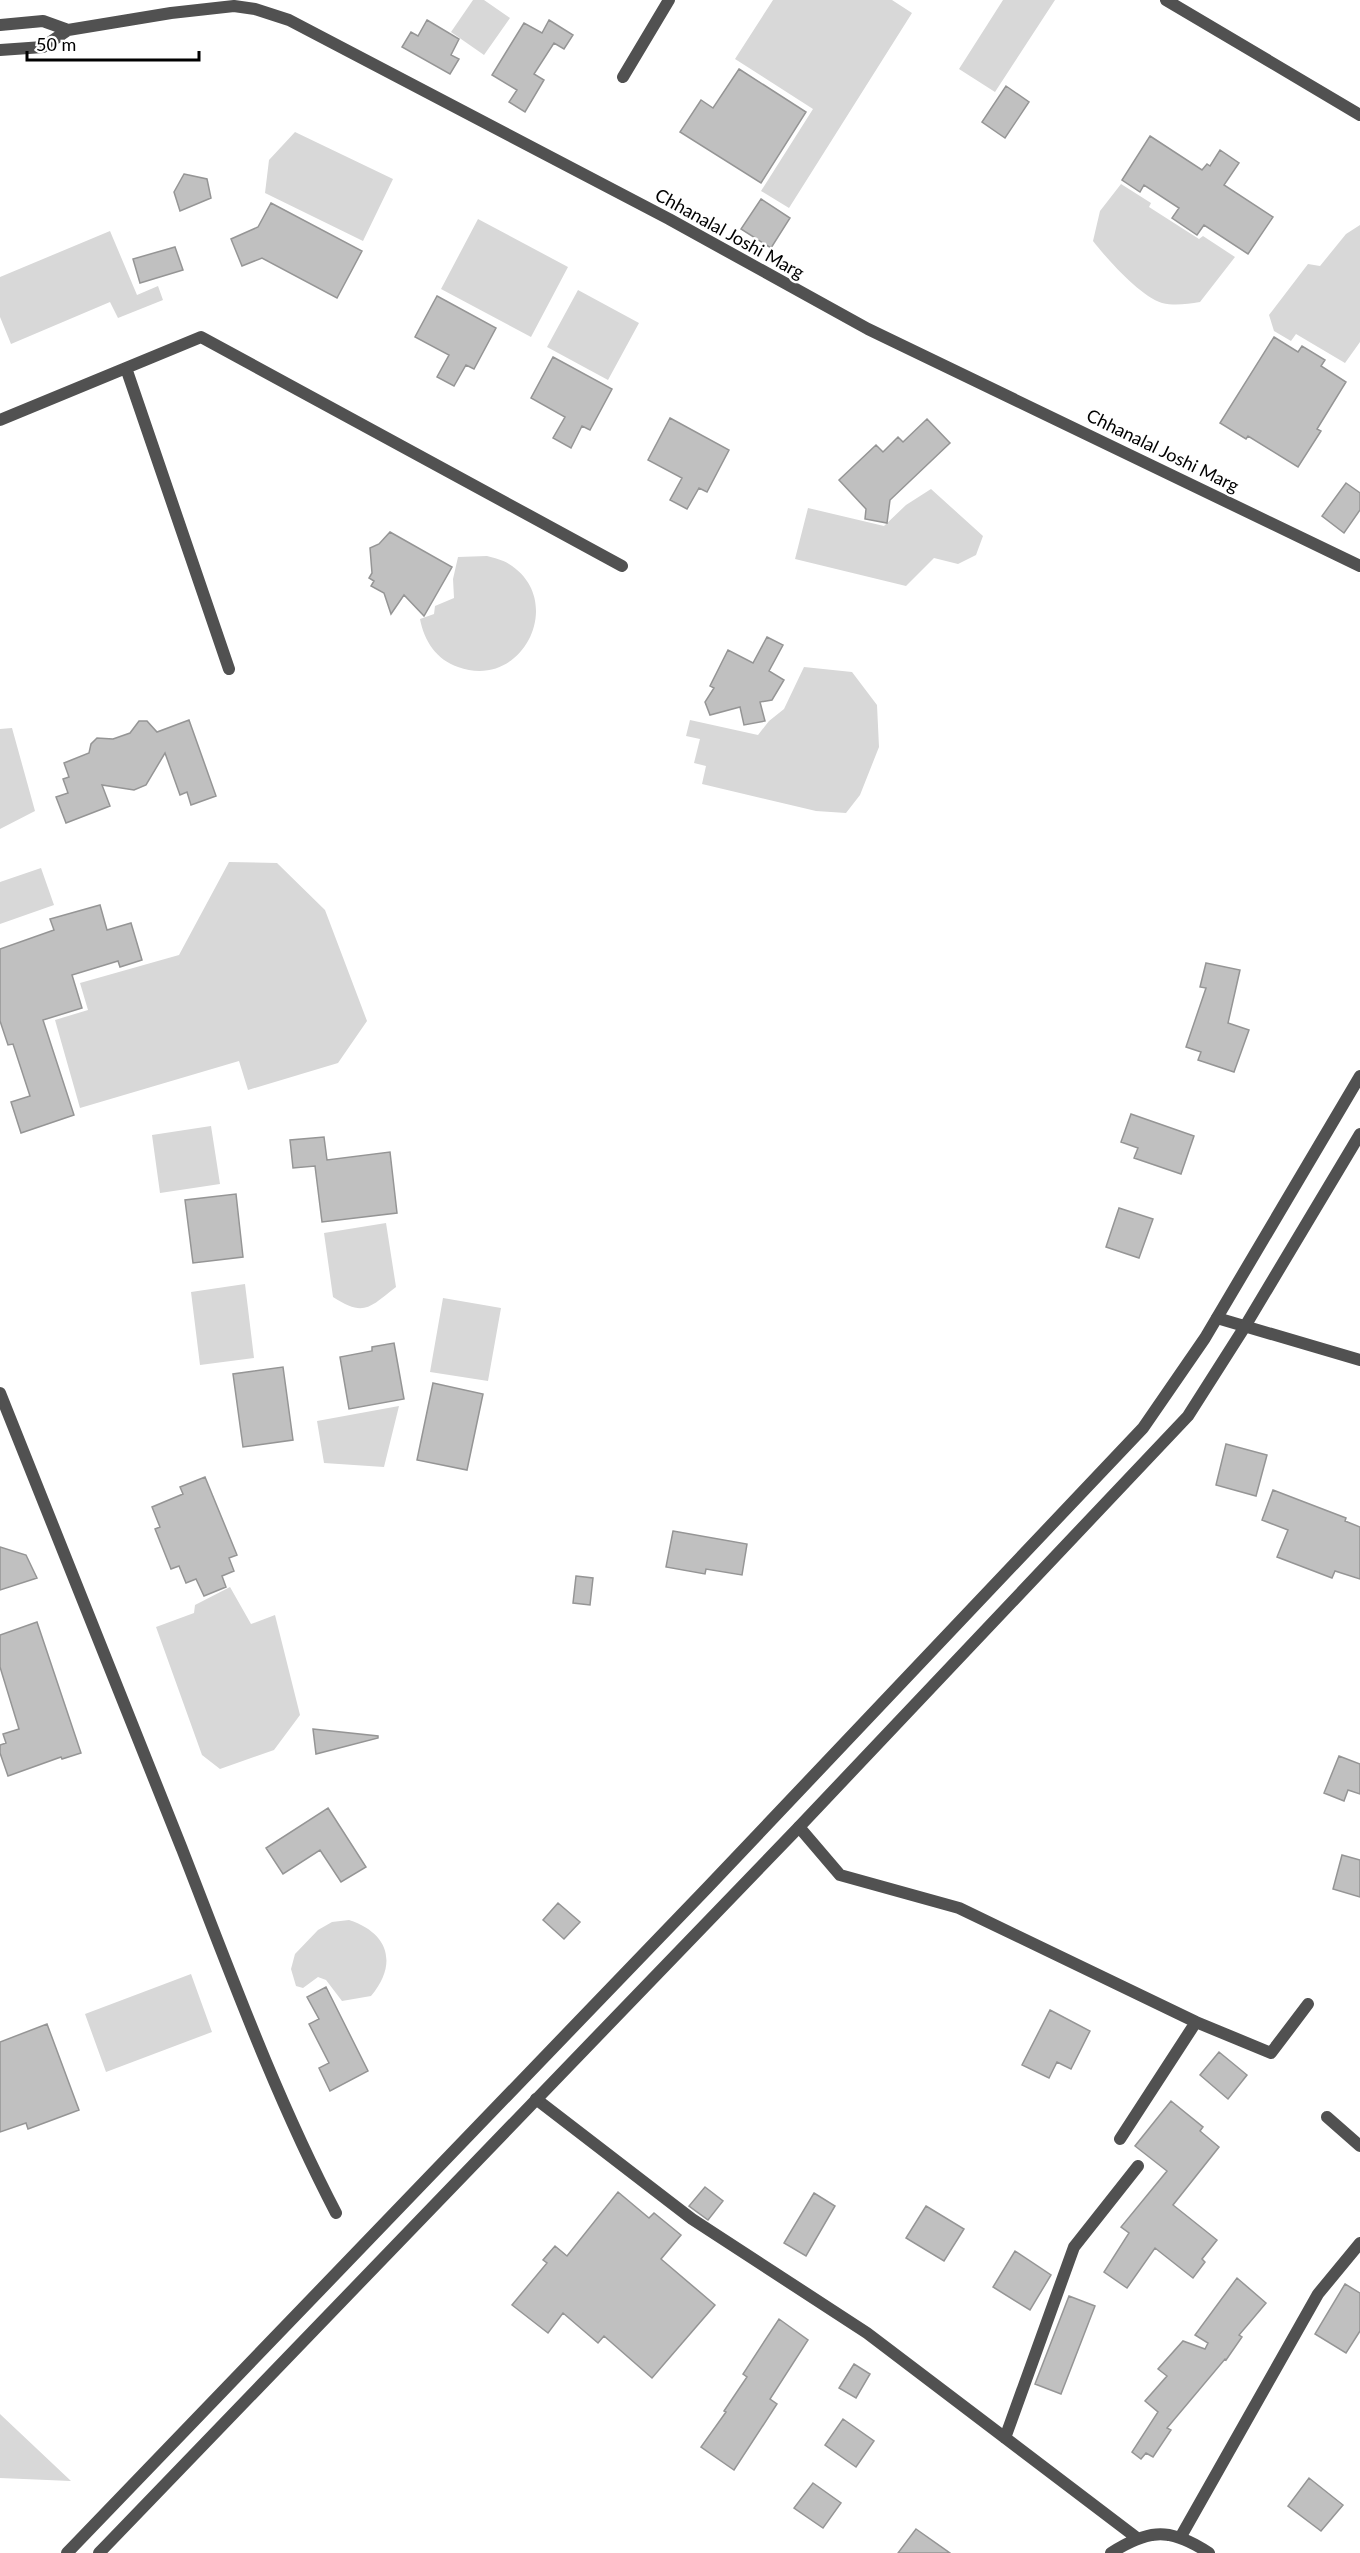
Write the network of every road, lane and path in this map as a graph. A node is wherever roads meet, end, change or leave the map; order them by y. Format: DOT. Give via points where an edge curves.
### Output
graph roads {
  1 [pos="669,0"];
  2 [pos="1167,0"];
  3 [pos="0,25"];
  4 [pos="68,30"];
  5 [pos="0,50"];
  6 [pos="623,77"];
  7 [pos="1360,115"];
  8 [pos="126,368"];
  9 [pos="0,420"];
  10 [pos="622,566"];
  11 [pos="1360,566"];
  12 [pos="229,669"];
  13 [pos="1360,1076"];
  14 [pos="1360,1134"];
  15 [pos="1216,1318"];
  16 [pos="1244,1328"];
  17 [pos="1360,1360"];
  18 [pos="0,1393"];
  19 [pos="799,1827"];
  20 [pos="1308,2004"];
  21 [pos="1196,2022"];
  22 [pos="536,2100"];
  23 [pos="1327,2117"];
  24 [pos="1120,2139"];
  25 [pos="1360,2146"];
  26 [pos="1138,2166"];
  27 [pos="336,2213"];
  28 [pos="1360,2243"];
  29 [pos="1005,2438"];
  30 [pos="1137,2538"];
  31 [pos="1180,2538"];
  32 [pos="67,2553"];
  33 [pos="99,2553"];
  34 [pos="1111,2553"];
  35 [pos="1209,2553"];
  1 -- 6 [label="street"];
  2 -- 7 [label="street"];
  3 -- 4 [label="street, Chhanalal Joshi Marg" via="43,21"];
  4 -- 5 [label="street, Chhanalal Joshi Marg" via="43,47"];
  4 -- 11 [label="street, Chhanalal Joshi Marg" via="234,6 289,20 669,219 868,329"];
  8 -- 9 [label="street"];
  8 -- 10 [label="street" via="201,337"];
  8 -- 12 [label="street"];
  13 -- 15 [label="street"];
  14 -- 16 [label="street"];
  15 -- 16 [label="street"];
  15 -- 32 [label="street" via="1143,1428"];
  16 -- 17 [label="street"];
  16 -- 19 [label="street" via="1188,1416"];
  18 -- 27 [label="street" via="263,2057"];
  19 -- 21 [label="street" via="840,1875 959,1908"];
  19 -- 22 [label="street"];
  20 -- 21 [label="street" via="1271,2053"];
  21 -- 24 [label="street"];
  22 -- 29 [label="street" via="692,2219 867,2333"];
  22 -- 33 [label="street"];
  23 -- 25 [label="street"];
  26 -- 29 [label="street" via="1074,2247"];
  28 -- 31 [label="street" via="1317,2294"];
  29 -- 30 [label="street"];
  30 -- 31 [label="street" via="1160,2533"];
  30 -- 34 [label="street"];
  31 -- 35 [label="street"];
}
